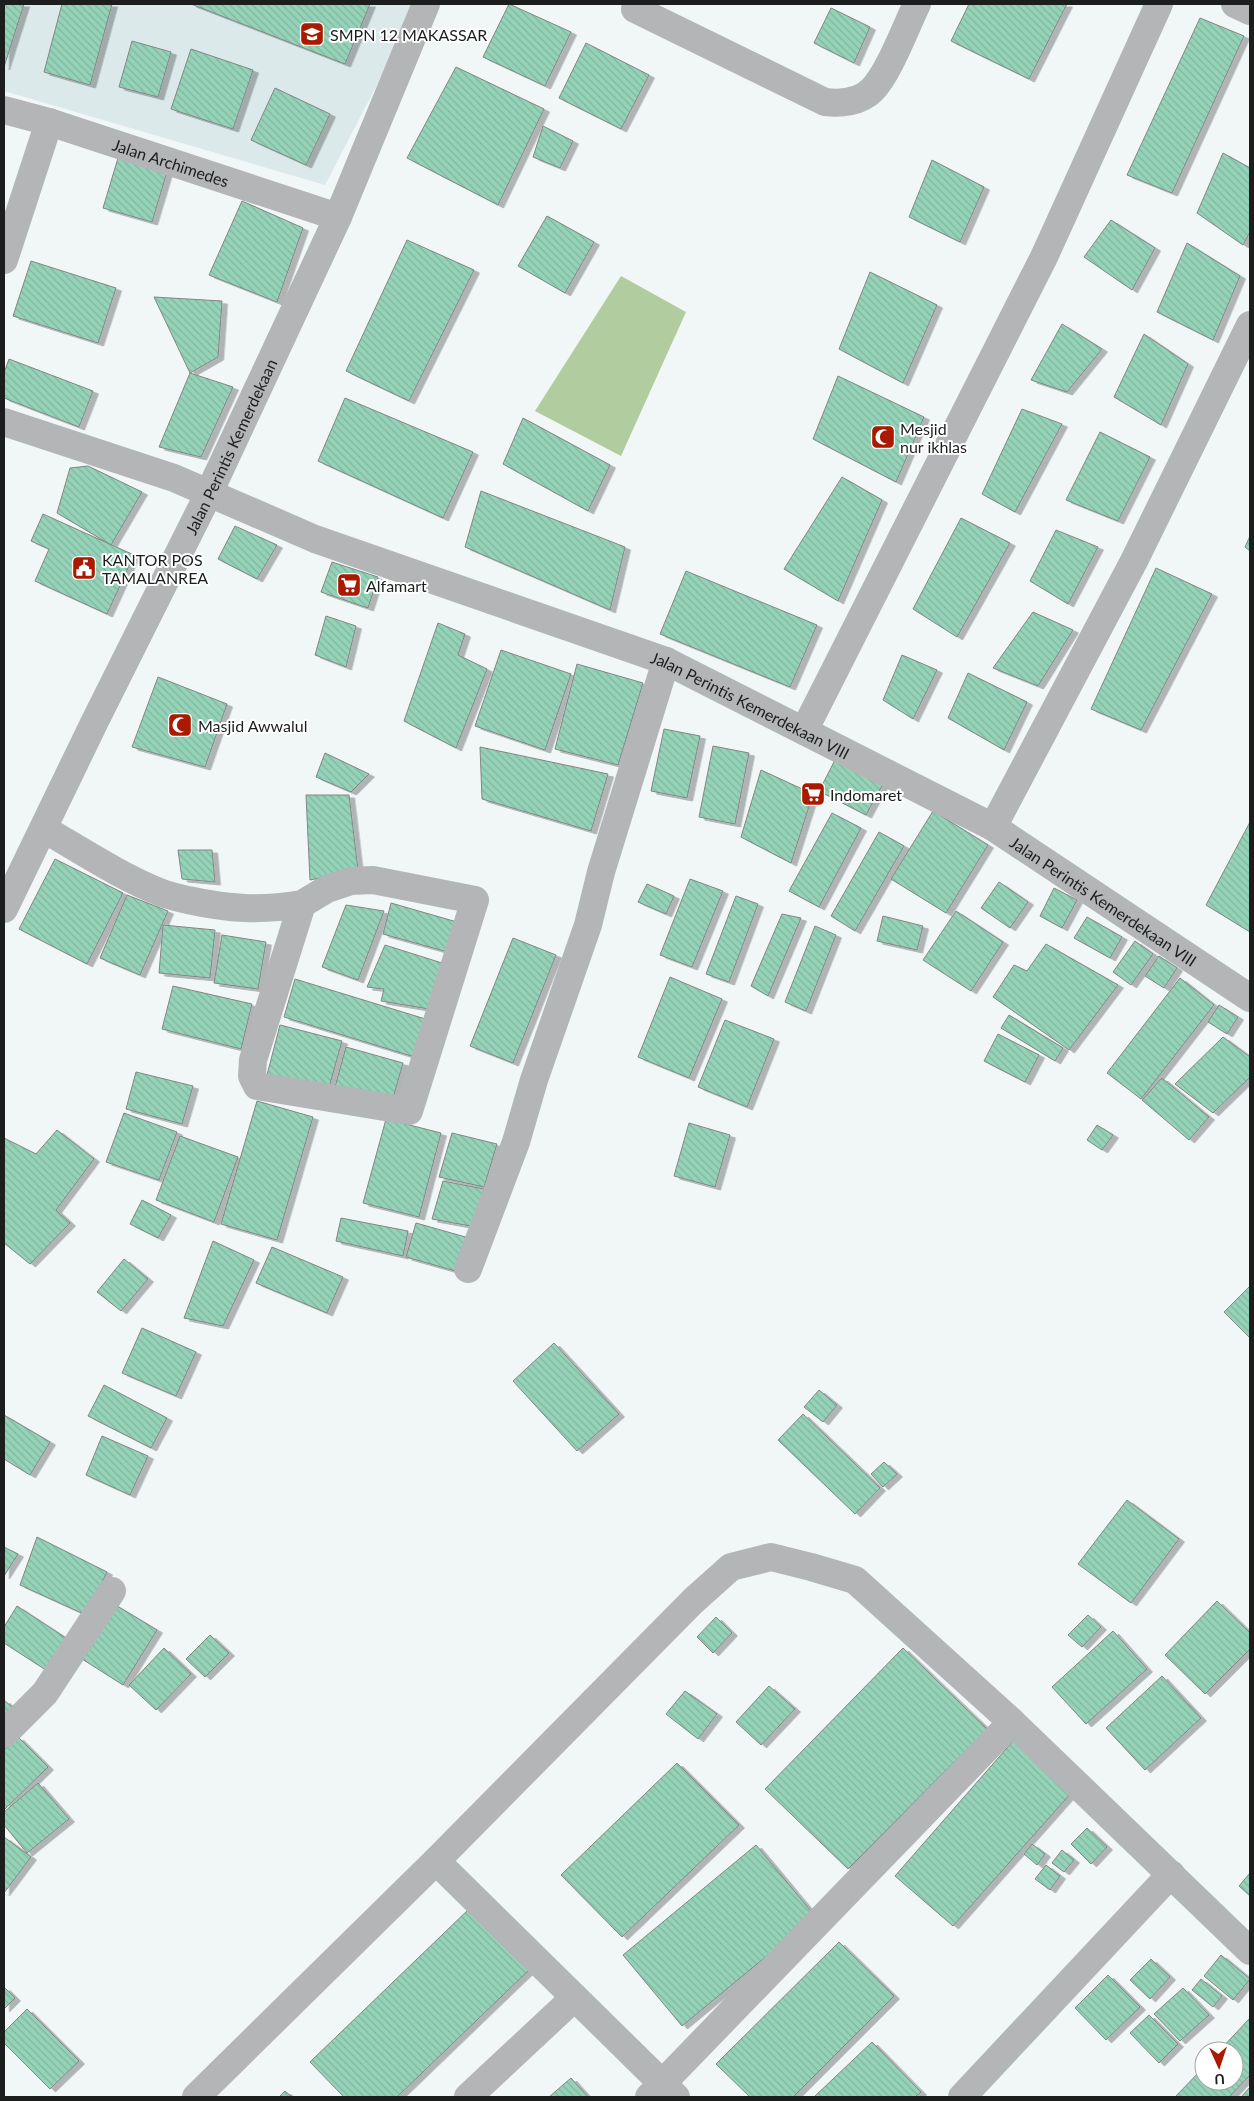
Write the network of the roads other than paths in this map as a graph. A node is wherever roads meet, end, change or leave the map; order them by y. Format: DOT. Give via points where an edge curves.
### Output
graph roads {
  1 [pos="426,4"];
  2 [pos="917,4"];
  3 [pos="1159,4"];
  4 [pos="1235,4"];
  5 [pos="632,6"];
  6 [pos="1250,11"];
  7 [pos="4,110"];
  8 [pos="49,122"];
  9 [pos="338,217"];
  10 [pos="4,260"];
  11 [pos="1250,326"];
  12 [pos="6,430"];
  13 [pos="209,493"];
  14 [pos="666,661"];
  15 [pos="804,732"];
  16 [pos="993,827"];
  17 [pos="44,829"];
  18 [pos="302,904"];
  19 [pos="4,909"];
  20 [pos="1250,998"];
  21 [pos="468,1268"];
  22 [pos="112,1591"];
  23 [pos="1012,1722"];
  24 [pos="4,1734"];
  25 [pos="436,1861"];
  26 [pos="1171,1874"];
  27 [pos="1250,1951"];
  28 [pos="574,1998"];
  29 [pos="663,2093"];
  30 [pos="196,2097"];
  31 [pos="468,2097"];
  32 [pos="962,2097"];
  1 -- 9 [label="street, Jalan Perintis Kemerdekaan"];
  2 -- 5 [label="street" via="872,91 855,100 839,103 825,102"];
  3 -- 15 [label="street" via="1044,257"];
  4 -- 6 [label="street"];
  7 -- 8 [label="street, Jalan Archimedes"];
  8 -- 9 [label="street, Jalan Archimedes"];
  8 -- 10 [label="street"];
  9 -- 13 [label="street, Jalan Perintis Kemerdekaan"];
  11 -- 16 [label="street" via="1134,561"];
  12 -- 13 [label="street, Jalan Perintis Kemerdekaan VIII" via="174,478"];
  13 -- 14 [label="street, Jalan Perintis Kemerdekaan VIII" via="315,539"];
  13 -- 17 [label="street, Jalan Perintis Kemerdekaan"];
  14 -- 15 [label="street, Jalan Perintis Kemerdekaan VIII"];
  14 -- 21 [label="street" via="601,872 588,925 516,1142"];
  15 -- 16 [label="street, Jalan Perintis Kemerdekaan VIII"];
  16 -- 20 [label="street, Jalan Perintis Kemerdekaan VIII"];
  17 -- 18 [label="street" via="163,894 243,909 273,909"];
  17 -- 19 [label="street, Jalan Perintis Kemerdekaan"];
  18 -- 18 [label="street" via="327,889 351,881 373,880 476,900 409,1111 256,1086 252,1076 253,1060"];
  22 -- 24 [label="street" via="45,1693"];
  23 -- 25 [label="street" via="855,1580 771,1557 731,1567 693,1600"];
  23 -- 26 [label="street"];
  23 -- 29 [label="street"];
  25 -- 28 [label="street"];
  25 -- 30 [label="street"];
  26 -- 27 [label="street"];
  26 -- 32 [label="street"];
  28 -- 29 [label="street"];
  28 -- 31 [label="street"];
}
